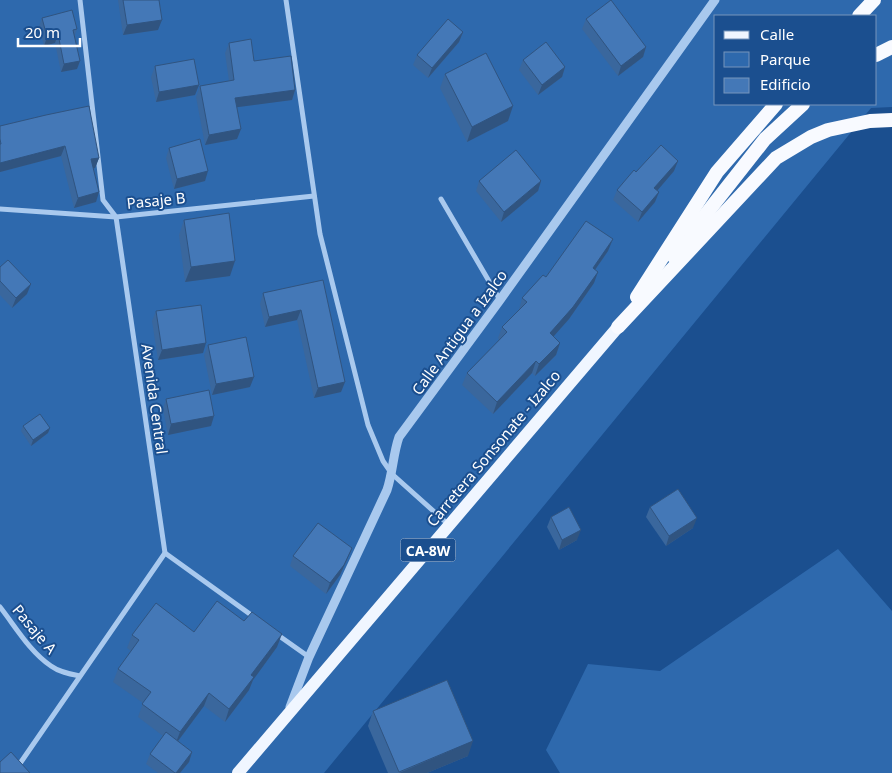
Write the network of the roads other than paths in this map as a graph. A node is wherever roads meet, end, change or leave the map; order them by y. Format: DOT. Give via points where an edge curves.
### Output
graph roads {
  1 [pos="80,0"];
  2 [pos="286,0"];
  3 [pos="715,0"];
  4 [pos="874,0"];
  5 [pos="860,15"];
  6 [pos="892,46"];
  7 [pos="877,54"];
  8 [pos="775,105"];
  9 [pos="802,105"];
  10 [pos="892,120"];
  11 [pos="314,196"];
  12 [pos="441,199"];
  13 [pos="0,209"];
  14 [pos="116,217"];
  15 [pos="500,300"];
  16 [pos="618,327"];
  17 [pos="392,474"];
  18 [pos="449,526"];
  19 [pos="166,553"];
  20 [pos="0,607"];
  21 [pos="261,623"];
  22 [pos="269,628"];
  23 [pos="309,657"];
  24 [pos="80,676"];
  25 [pos="288,713"];
  26 [pos="21,762"];
  27 [pos="238,773"];
  1 -- 14 [label="street, Avenida Central" via="102,200"];
  2 -- 11 [label="street"];
  3 -- 15 [label="street, Calle Antigua a Izalco"];
  4 -- 5 [label="highway"];
  6 -- 7 [label="highway"];
  8 -- 16 [label="highway" via="717,172"];
  9 -- 16 [label="highway" via="765,139"];
  10 -- 16 [label="highway" via="828,130 776,158"];
  11 -- 14 [label="street, Pasaje B"];
  11 -- 17 [label="street" via="320,234 368,425 382,461"];
  12 -- 15 [label="street"];
  13 -- 14 [label="street, Pasaje B"];
  14 -- 19 [label="street, Avenida Central"];
  15 -- 17 [label="street, Calle Antigua a Izalco" via="398,437"];
  16 -- 18 [label="main road, Carretera Sonsonate - Izalco / CA-8W"];
  17 -- 18 [label="street"];
  17 -- 23 [label="street, Calle Antigua a Izalco"];
  18 -- 25 [label="main road, Carretera Sonsonate - Izalco / CA-8W"];
  19 -- 21 [label="street"];
  19 -- 24 [label="street"];
  20 -- 24 [label="street, Pasaje A" via="52,667"];
  22 -- 23 [label="street"];
  23 -- 25 [label="street, Calle Antigua a Izalco"];
  24 -- 26 [label="street"];
  25 -- 27 [label="main road, Carretera Sonsonate - Izalco / CA-8W"];
}
